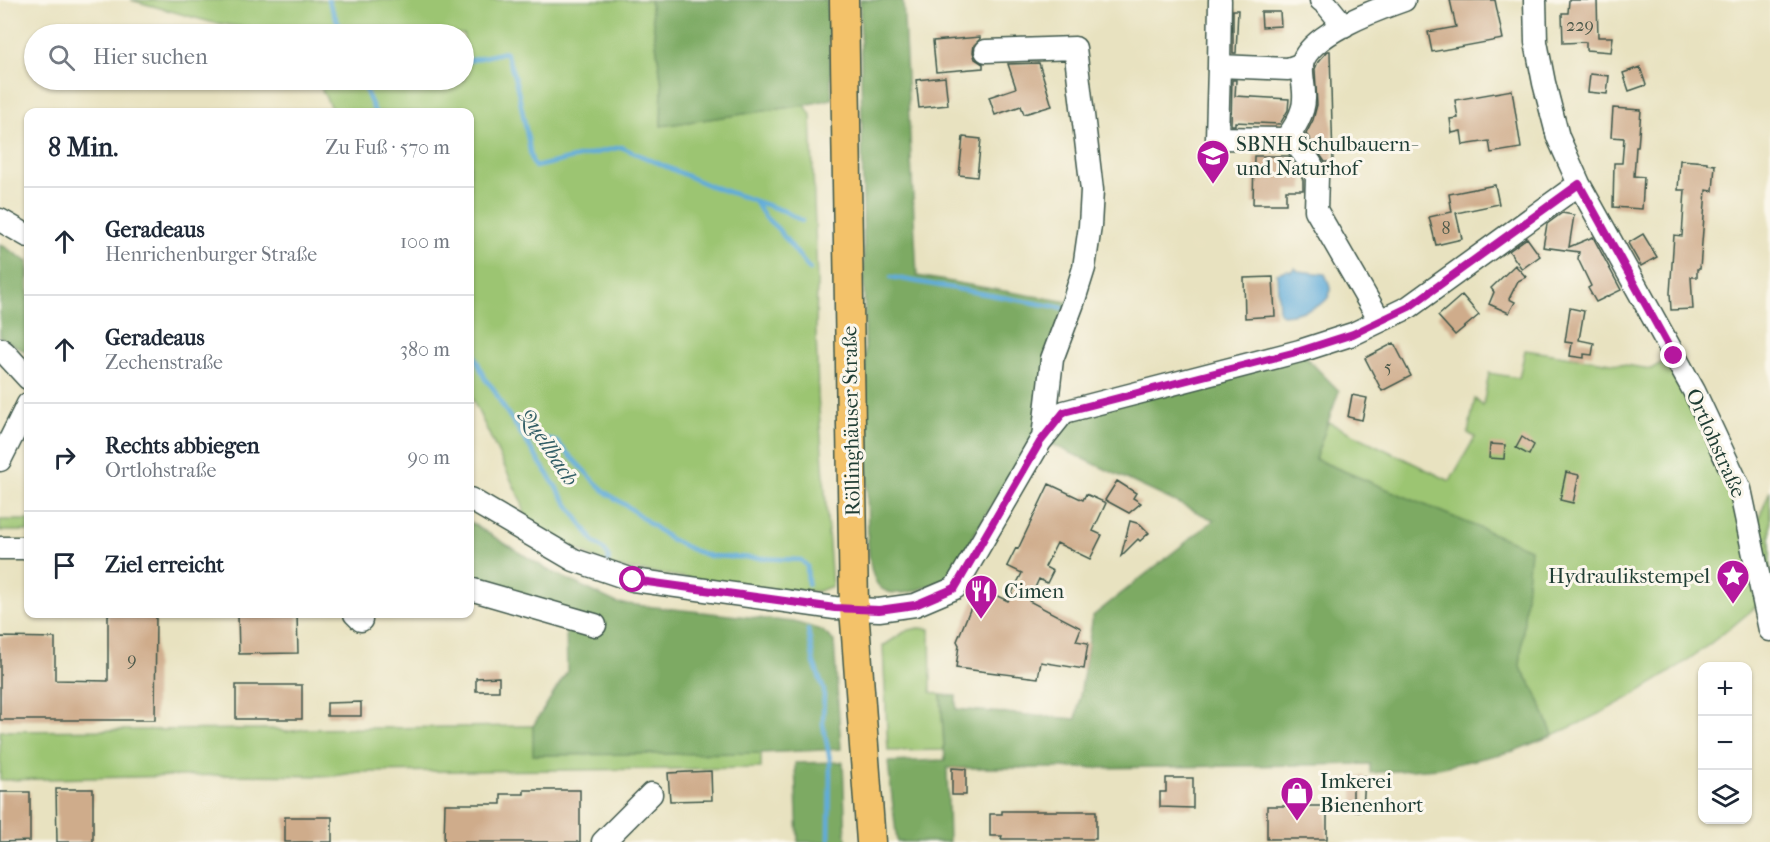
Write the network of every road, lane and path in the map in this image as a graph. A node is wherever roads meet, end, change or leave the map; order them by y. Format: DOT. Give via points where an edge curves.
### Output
graph roads {
  1 [pos="844,0"];
  2 [pos="1220,0"];
  3 [pos="1321,0"];
  4 [pos="1404,0"];
  5 [pos="1535,0"];
  6 [pos="1344,26"];
  7 [pos="986,51"];
  8 [pos="1302,64"];
  9 [pos="1219,66"];
  10 [pos="1290,135"];
  11 [pos="1579,184"];
  12 [pos="0,220"];
  13 [pos="24,234"];
  14 [pos="1380,321"];
  15 [pos="0,349"];
  16 [pos="24,374"];
  17 [pos="24,412"];
  18 [pos="1043,440"];
  19 [pos="0,460"];
  20 [pos="474,501"];
  21 [pos="0,548"];
  22 [pos="24,548"];
  23 [pos="474,590"];
  24 [pos="854,608"];
  25 [pos="595,626"];
  26 [pos="1770,630"];
  27 [pos="651,794"];
  28 [pos="603,842"];
  29 [pos="871,842"];
  1 -- 24 [label="main road, Röllinghäuser Straße"];
  2 -- 9 [label="street"];
  3 -- 6 [label="street"];
  4 -- 6 [label="street"];
  5 -- 11 [label="street, Ortlohstraße" via="1536,42 1544,83 1558,137"];
  6 -- 8 [label="street" via="1313,44"];
  7 -- 18 [label="street" via="1075,48 1092,190 1090,226 1084,268 1052,358"];
  8 -- 9 [label="street" via="1288,69"];
  8 -- 10 [label="street" via="1305,100"];
  9 -- 10 [label="street" via="1217,138 1285,140"];
  10 -- 14 [label="street" via="1317,177 1316,210"];
  11 -- 14 [label="street" via="1409,307"];
  11 -- 26 [label="street, Ortlohstraße" via="1694,391 1740,489"];
  12 -- 13 [label="street"];
  14 -- 18 [label="street" via="1300,351 1064,412"];
  15 -- 16 [label="street"];
  17 -- 19 [label="street"];
  18 -- 24 [label="street" via="955,588 915,605 879,610"];
  20 -- 24 [label="street" via="574,560 633,580"];
  21 -- 22 [label="street"];
  23 -- 25 [label="street"];
  24 -- 29 [label="main road, Röllinghäuser Straße"];
  27 -- 28 [label="street"];
}
